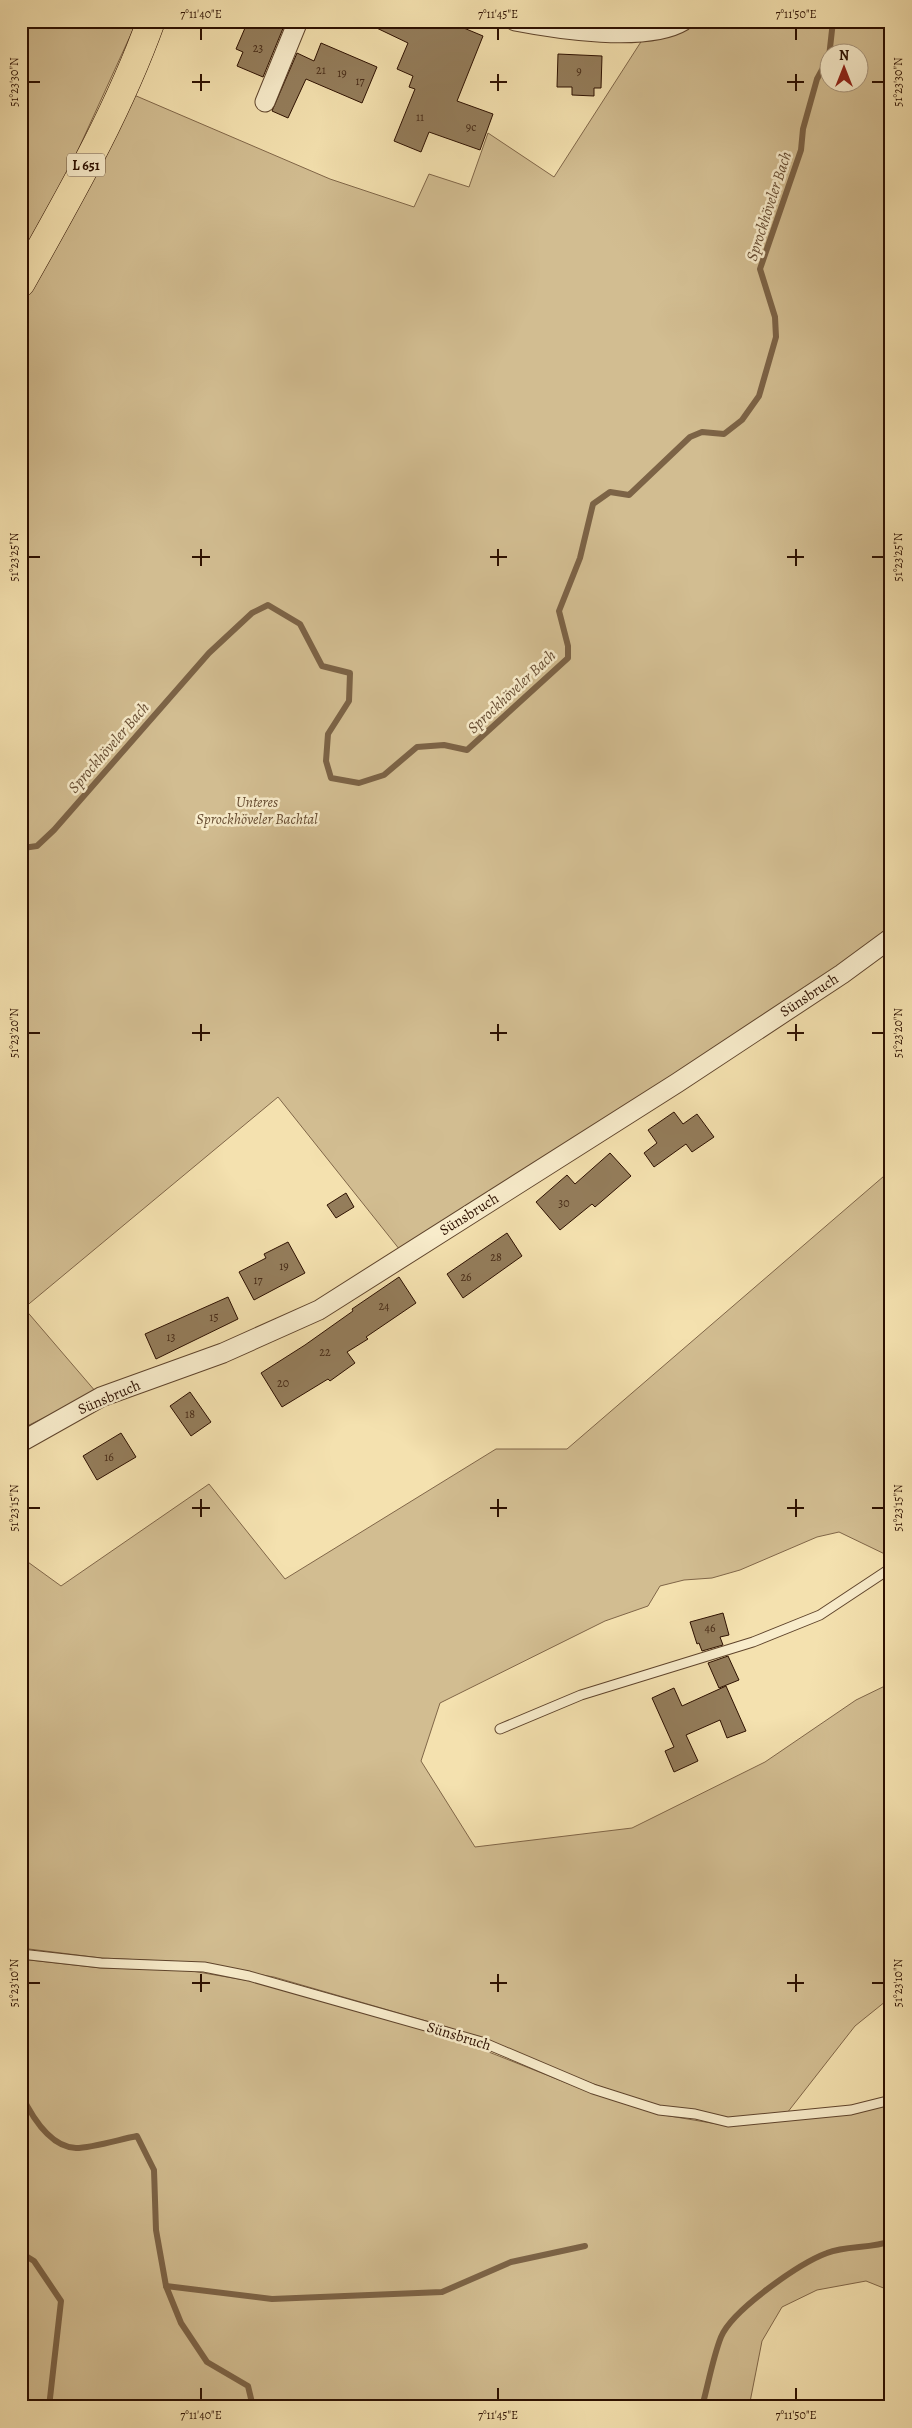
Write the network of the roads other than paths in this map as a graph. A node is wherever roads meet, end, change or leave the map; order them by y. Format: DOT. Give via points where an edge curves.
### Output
graph roads {
  1 [pos="151,21"];
  2 [pos="298,21"];
  3 [pos="515,21"];
  4 [pos="683,21"];
  5 [pos="541,24"];
  6 [pos="265,102"];
  7 [pos="21,284"];
  8 [pos="891,938"];
  9 [pos="21,1442"];
  10 [pos="891,1568"];
  11 [pos="500,1728"];
  12 [pos="21,1954"];
  13 [pos="891,2100"];
  1 -- 7 [label="main road, L 651" via="91,156"];
  2 -- 6 [label="street"];
  3 -- 5 [label="street"];
  4 -- 5 [label="street" via="665,28 628,32"];
  8 -- 9 [label="street, Sünsbruch" via="676,1083 319,1310 223,1353 101,1397"];
  10 -- 11 [label="lane" via="820,1615 753,1642 581,1695"];
  12 -- 13 [label="lane, Sünsbruch" via="101,1963 204,1967 249,1976 482,2042 593,2090 658,2110 728,2122 851,2110"];
}
